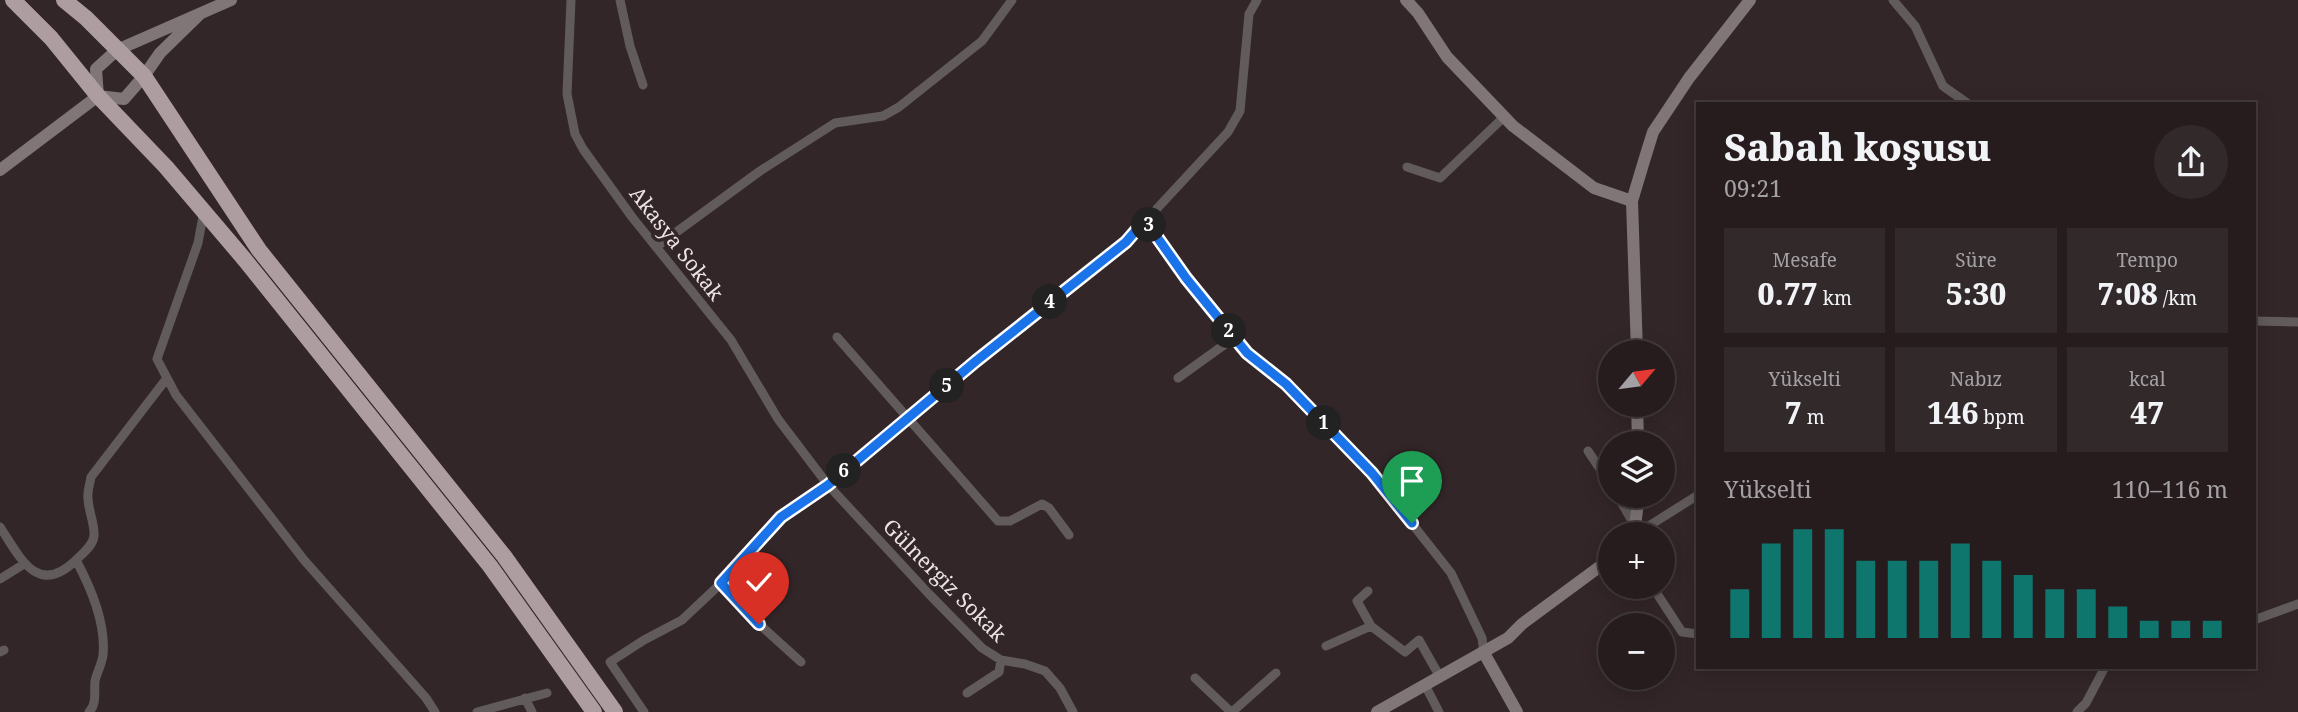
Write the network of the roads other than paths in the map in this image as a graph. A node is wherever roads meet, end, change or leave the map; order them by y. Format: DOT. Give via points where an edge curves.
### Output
graph roads {
  1 [pos="13,0"];
  2 [pos="64,0"];
  3 [pos="230,0"];
  4 [pos="571,0"];
  5 [pos="620,0"];
  6 [pos="1012,0"];
  7 [pos="1257,0"];
  8 [pos="1406,0"];
  9 [pos="1751,0"];
  10 [pos="1893,0"];
  11 [pos="201,13"];
  12 [pos="117,50"];
  13 [pos="144,76"];
  14 [pos="643,85"];
  15 [pos="98,96"];
  16 [pos="1966,102"];
  17 [pos="1504,117"];
  18 [pos="1407,167"];
  19 [pos="0,170"];
  20 [pos="1632,201"];
  21 [pos="204,211"];
  22 [pos="1145,220"];
  23 [pos="656,247"];
  24 [pos="2256,321"];
  25 [pos="2298,322"];
  26 [pos="837,337"];
  27 [pos="1235,337"];
  28 [pos="1637,340"];
  29 [pos="167,378"];
  30 [pos="1178,378"];
  31 [pos="908,418"];
  32 [pos="1588,451"];
  33 [pos="1598,466"];
  34 [pos="828,485"];
  35 [pos="1696,496"];
  36 [pos="1650,522"];
  37 [pos="0,527"];
  38 [pos="1069,535"];
  39 [pos="76,560"];
  40 [pos="24,564"];
  41 [pos="1598,568"];
  42 [pos="0,579"];
  43 [pos="721,583"];
  44 [pos="1368,591"];
  45 [pos="1660,599"];
  46 [pos="2298,604"];
  47 [pos="2256,619"];
  48 [pos="1371,626"];
  49 [pos="1696,634"];
  50 [pos="1325,646"];
  51 [pos="1484,653"];
  52 [pos="1001,660"];
  53 [pos="801,662"];
  54 [pos="2104,669"];
  55 [pos="1276,673"];
  56 [pos="1440,677"];
  57 [pos="1195,678"];
  58 [pos="1425,685"];
  59 [pos="967,693"];
  60 [pos="547,694"];
  61 [pos="525,698"];
  62 [pos="89,712"];
  63 [pos="435,712"];
  64 [pos="477,712"];
  65 [pos="532,712"];
  66 [pos="594,712"];
  67 [pos="615,712"];
  68 [pos="644,712"];
  69 [pos="1073,712"];
  70 [pos="1231,712"];
  71 [pos="1377,712"];
  72 [pos="1439,712"];
  73 [pos="1517,712"];
  74 [pos="2077,712"];
  1 -- 15 [label="highway"];
  2 -- 12 [label="highway"];
  3 -- 11 [label="street"];
  4 -- 23 [label="street, Akasya Sokak" via="567,94 575,134"];
  5 -- 14 [label="street"];
  6 -- 23 [label="street" via="982,41 900,107 883,116 835,123"];
  7 -- 22 [label="street" via="1250,14 1240,111 1228,132"];
  8 -- 17 [label="street" via="1447,57"];
  9 -- 20 [label="street" via="1653,132"];
  10 -- 16 [label="street" via="1915,26 1943,86"];
  11 -- 12 [label="street"];
  11 -- 13 [label="street" via="160,53"];
  12 -- 13 [label="highway"];
  12 -- 15 [label="street" via="96,69"];
  13 -- 15 [label="street" via="124,99"];
  13 -- 67 [label="highway" via="259,250 504,556"];
  15 -- 19 [label="street"];
  15 -- 21 [label="highway"];
  17 -- 18 [label="street" via="1440,178"];
  17 -- 20 [label="street" via="1594,188"];
  20 -- 28 [label="street"];
  21 -- 29 [label="street" via="198,243 157,359"];
  21 -- 66 [label="highway" via="490,566"];
  22 -- 27 [label="street"];
  22 -- 31 [label="street" via="1126,242"];
  23 -- 34 [label="street, Akasya Sokak" via="731,340 778,419"];
  24 -- 25 [label="street"];
  26 -- 31 [label="street"];
  27 -- 30 [label="street"];
  27 -- 51 [label="street" via="1372,473 1451,573 1482,638"];
  29 -- 39 [label="street" via="91,477 87,497 94,537"];
  29 -- 63 [label="street" via="176,396 304,560"];
  31 -- 34 [label="street"];
  31 -- 38 [label="street" via="998,521 1010,522 1042,504"];
  32 -- 33 [label="street"];
  34 -- 43 [label="street" via="781,517"];
  34 -- 52 [label="street, Gülnergiz Sokak" via="982,648"];
  35 -- 36 [label="street"];
  37 -- 40 [label="street"];
  39 -- 40 [label="street" via="52,576 40,576"];
  39 -- 62 [label="street" via="103,638 94,706"];
  40 -- 42 [label="street"];
  41 -- 51 [label="street"];
  43 -- 53 [label="street"];
  43 -- 68 [label="street" via="682,620 610,662"];
  44 -- 48 [label="street" via="1357,601"];
  45 -- 49 [label="street" via="1682,632"];
  46 -- 47 [label="street"];
  48 -- 50 [label="street"];
  48 -- 56 [label="street" via="1405,652 1419,640"];
  51 -- 56 [label="street"];
  51 -- 73 [label="street"];
  52 -- 59 [label="street" via="999,672"];
  52 -- 69 [label="street, Gülnergiz Sokak" via="1045,671"];
  54 -- 74 [label="street"];
  55 -- 70 [label="street"];
  56 -- 58 [label="street"];
  57 -- 70 [label="street"];
  58 -- 71 [label="street"];
  58 -- 72 [label="street"];
  60 -- 61 [label="street"];
  61 -- 64 [label="street"];
  61 -- 65 [label="street"];
}
